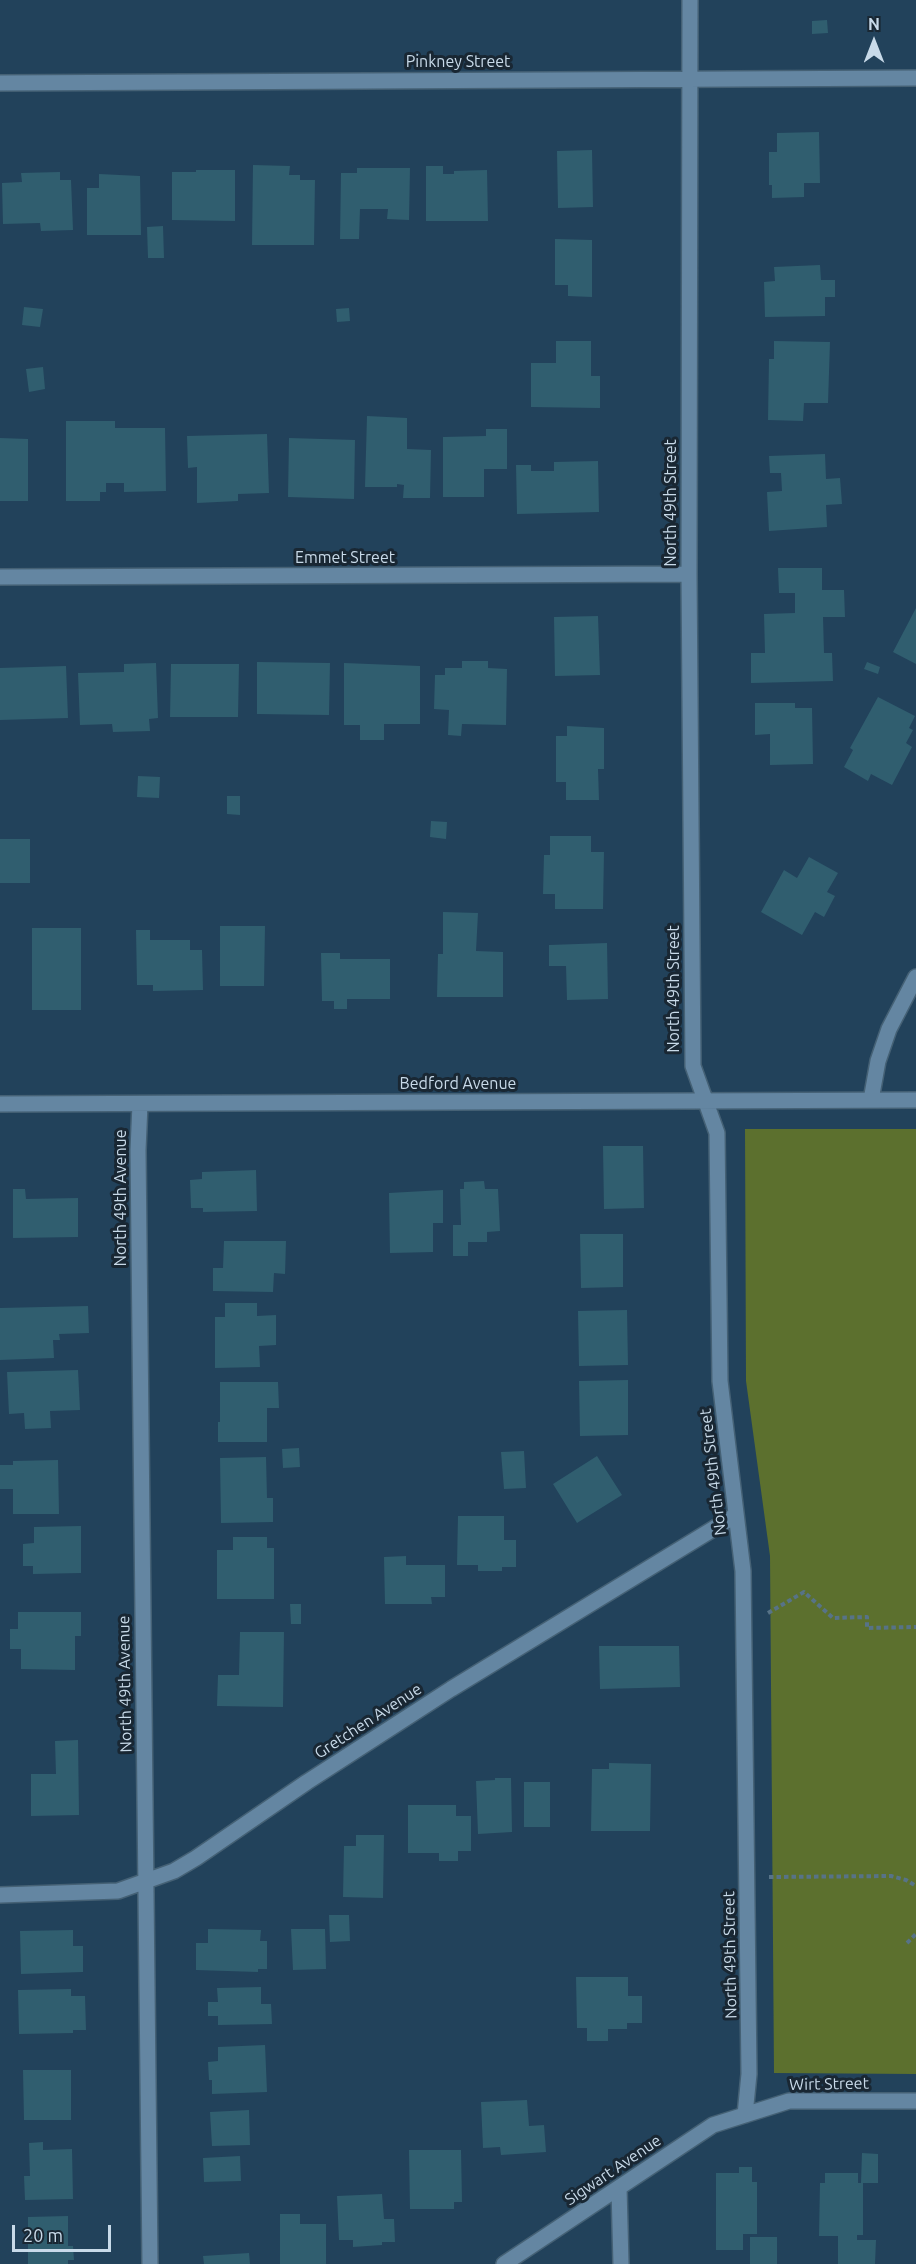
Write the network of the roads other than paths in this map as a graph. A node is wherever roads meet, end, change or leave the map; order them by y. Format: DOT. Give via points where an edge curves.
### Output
graph roads {
  1 [pos="690,0"];
  2 [pos="916,78"];
  3 [pos="690,79"];
  4 [pos="0,83"];
  5 [pos="689,574"];
  6 [pos="0,577"];
  7 [pos="916,977"];
  8 [pos="871,1100"];
  9 [pos="916,1100"];
  10 [pos="705,1101"];
  11 [pos="0,1104"];
  12 [pos="140,1104"];
  13 [pos="736,1515"];
  14 [pos="145,1881"];
  15 [pos="0,1895"];
  16 [pos="916,2101"];
  17 [pos="745,2115"];
  18 [pos="619,2188"];
  19 [pos="150,2264"];
  20 [pos="504,2264"];
  21 [pos="621,2264"];
  1 -- 3 [label="street, North 49th Street"];
  2 -- 3 [label="street, Pinkney Street"];
  3 -- 4 [label="street, Pinkney Street"];
  3 -- 5 [label="street, North 49th Street"];
  5 -- 6 [label="street, Emmet Street"];
  5 -- 10 [label="street, North 49th Street" via="693,1066"];
  7 -- 8 [label="street" via="889,1029"];
  8 -- 9 [label="street, Bedford Avenue"];
  8 -- 10 [label="street, Bedford Avenue"];
  10 -- 12 [label="street, Bedford Avenue"];
  10 -- 13 [label="street, North 49th Street" via="717,1133 720,1381"];
  11 -- 12 [label="street, Bedford Avenue"];
  12 -- 14 [label="street, North 49th Avenue"];
  13 -- 14 [label="street, Gretchen Avenue" via="451,1689 196,1858"];
  13 -- 17 [label="street, North 49th Street" via="744,1627 749,2074"];
  14 -- 15 [label="street, Gretchen Avenue" via="118,1891"];
  14 -- 19 [label="street, North 49th Avenue"];
  16 -- 17 [label="street, Wirt Street" via="789,2102"];
  17 -- 18 [label="street, Sigwart Avenue" via="713,2125"];
  18 -- 20 [label="street, Sigwart Avenue"];
  18 -- 21 [label="street"];
}
